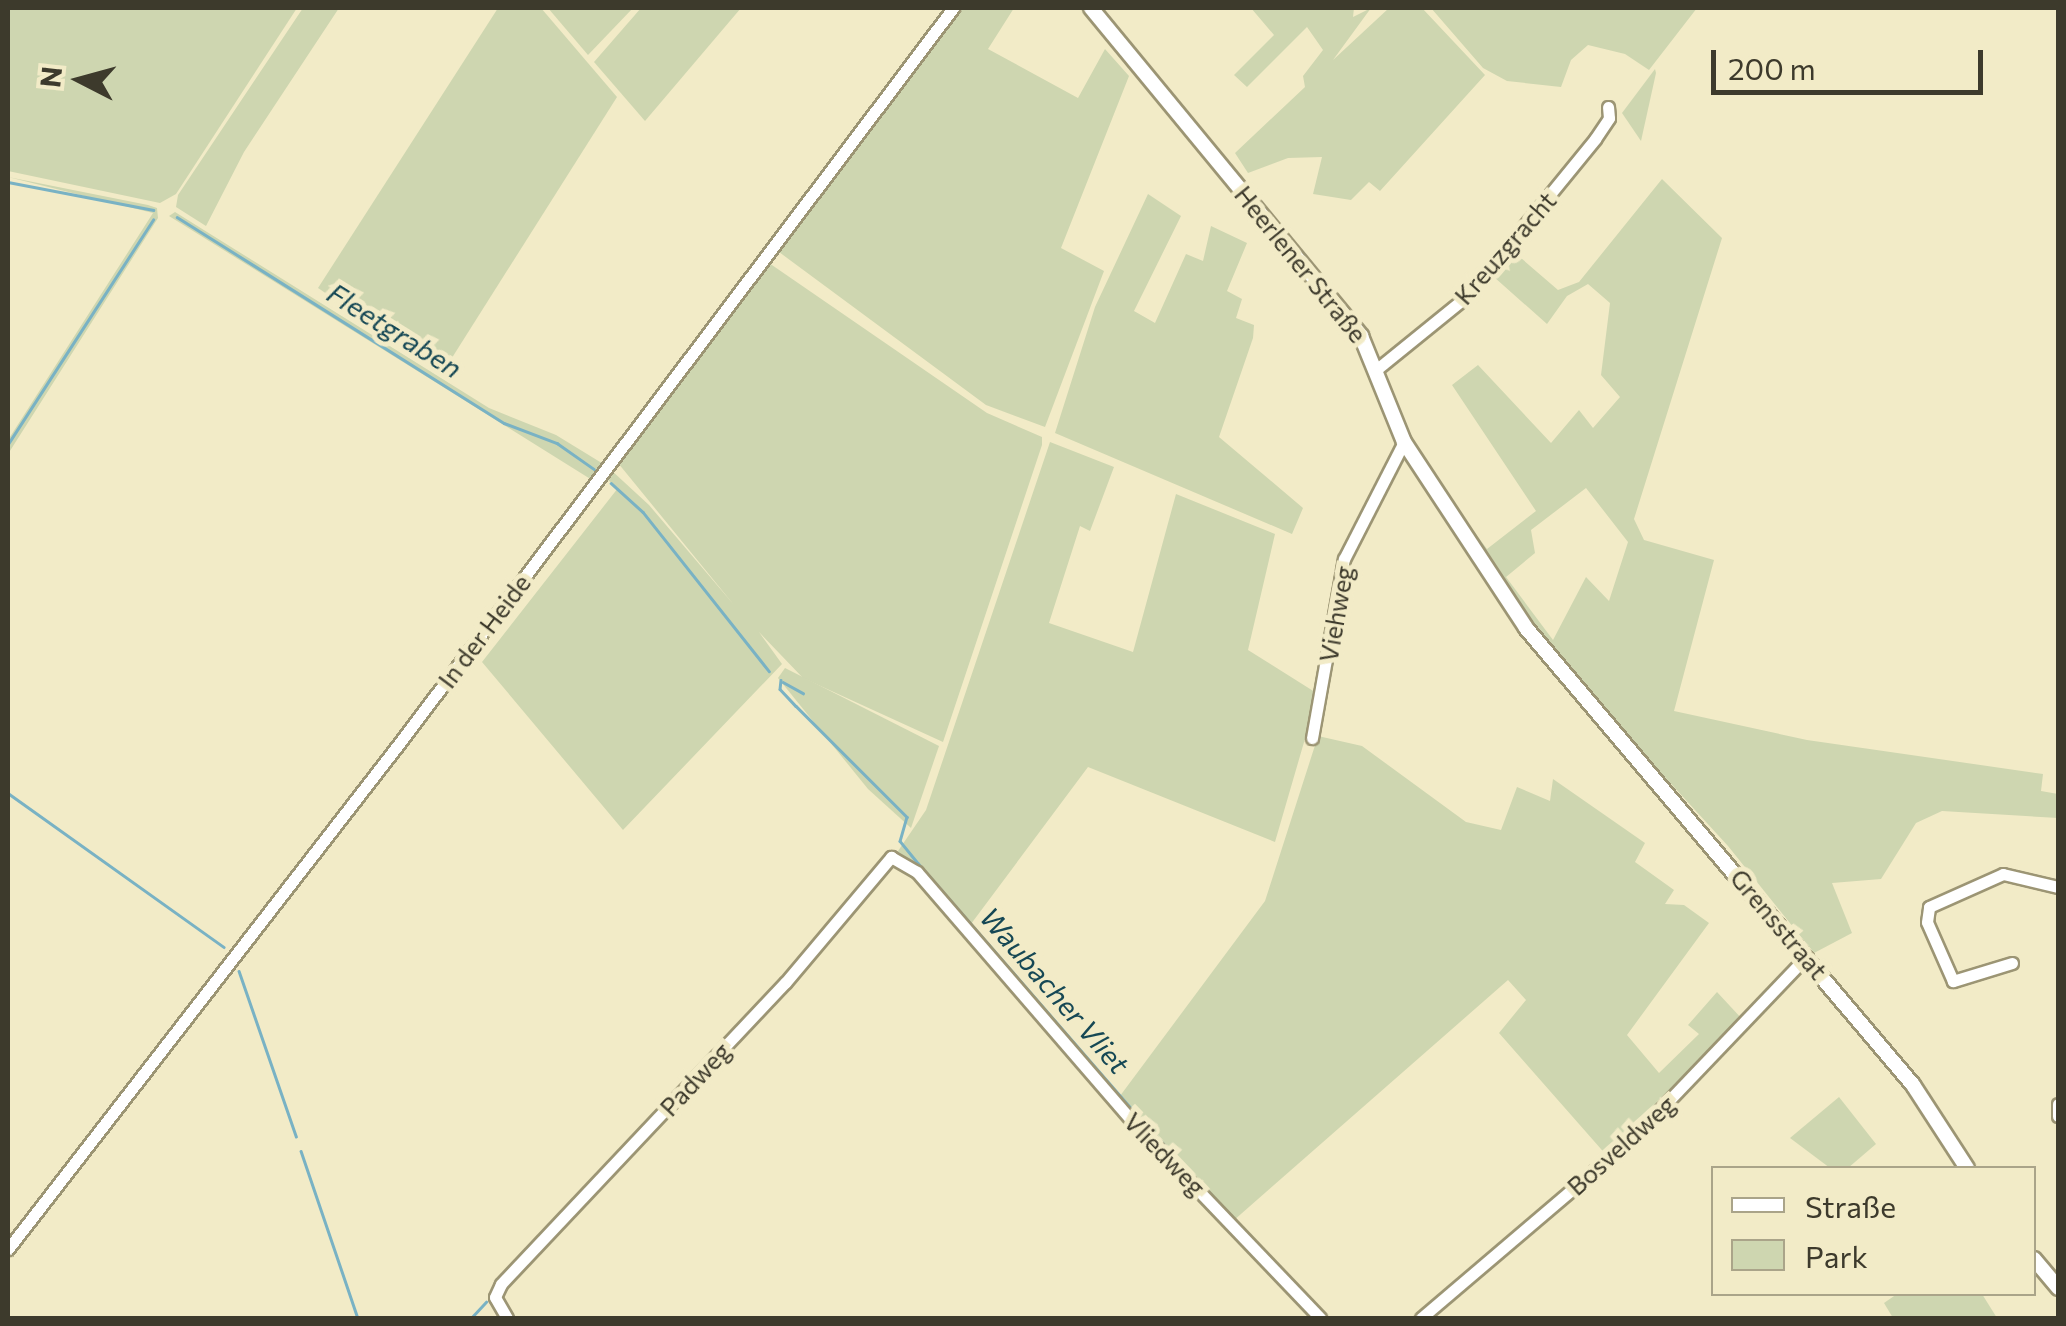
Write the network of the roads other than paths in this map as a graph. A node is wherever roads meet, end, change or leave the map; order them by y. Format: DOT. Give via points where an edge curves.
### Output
graph roads {
  1 [pos="953,8"];
  2 [pos="1091,8"];
  3 [pos="1608,107"];
  4 [pos="1377,369"];
  5 [pos="1404,442"];
  6 [pos="1579,688"];
  7 [pos="1312,738"];
  8 [pos="892,857"];
  9 [pos="2058,888"];
  10 [pos="1806,957"];
  11 [pos="2012,963"];
  12 [pos="2058,1104"];
  13 [pos="2058,1116"];
  14 [pos="1966,1166"];
  15 [pos="8,1250"];
  16 [pos="2036,1260"];
  17 [pos="2058,1288"];
  18 [pos="506,1318"];
  19 [pos="1320,1318"];
  20 [pos="1421,1318"];
  1 -- 15 [label="street, In der Heide" via="401,742"];
  2 -- 4 [label="main road, Heerlener Straße" via="1340,308"];
  3 -- 4 [label="street, Kreuzgracht" via="1609,118 1595,139 1468,296"];
  4 -- 5 [label="main road, Heerlener Straße"];
  5 -- 6 [label="main road, Heerlener Straße" via="1504,598"];
  5 -- 7 [label="street, Viehweg" via="1344,559"];
  6 -- 10 [label="main road, Grensstraat"];
  8 -- 18 [label="street, Padweg" via="786,983 496,1297"];
  8 -- 19 [label="street, Vliedweg" via="916,872 1131,1120"];
  9 -- 11 [label="street" via="2003,874 1929,907 1927,922 1953,981"];
  10 -- 14 [label="main road, Grensstraat" via="1913,1085"];
  10 -- 20 [label="street, Bosveldweg" via="1634,1137"];
  12 -- 13 [label="street"];
  16 -- 17 [label="main road"];
}
